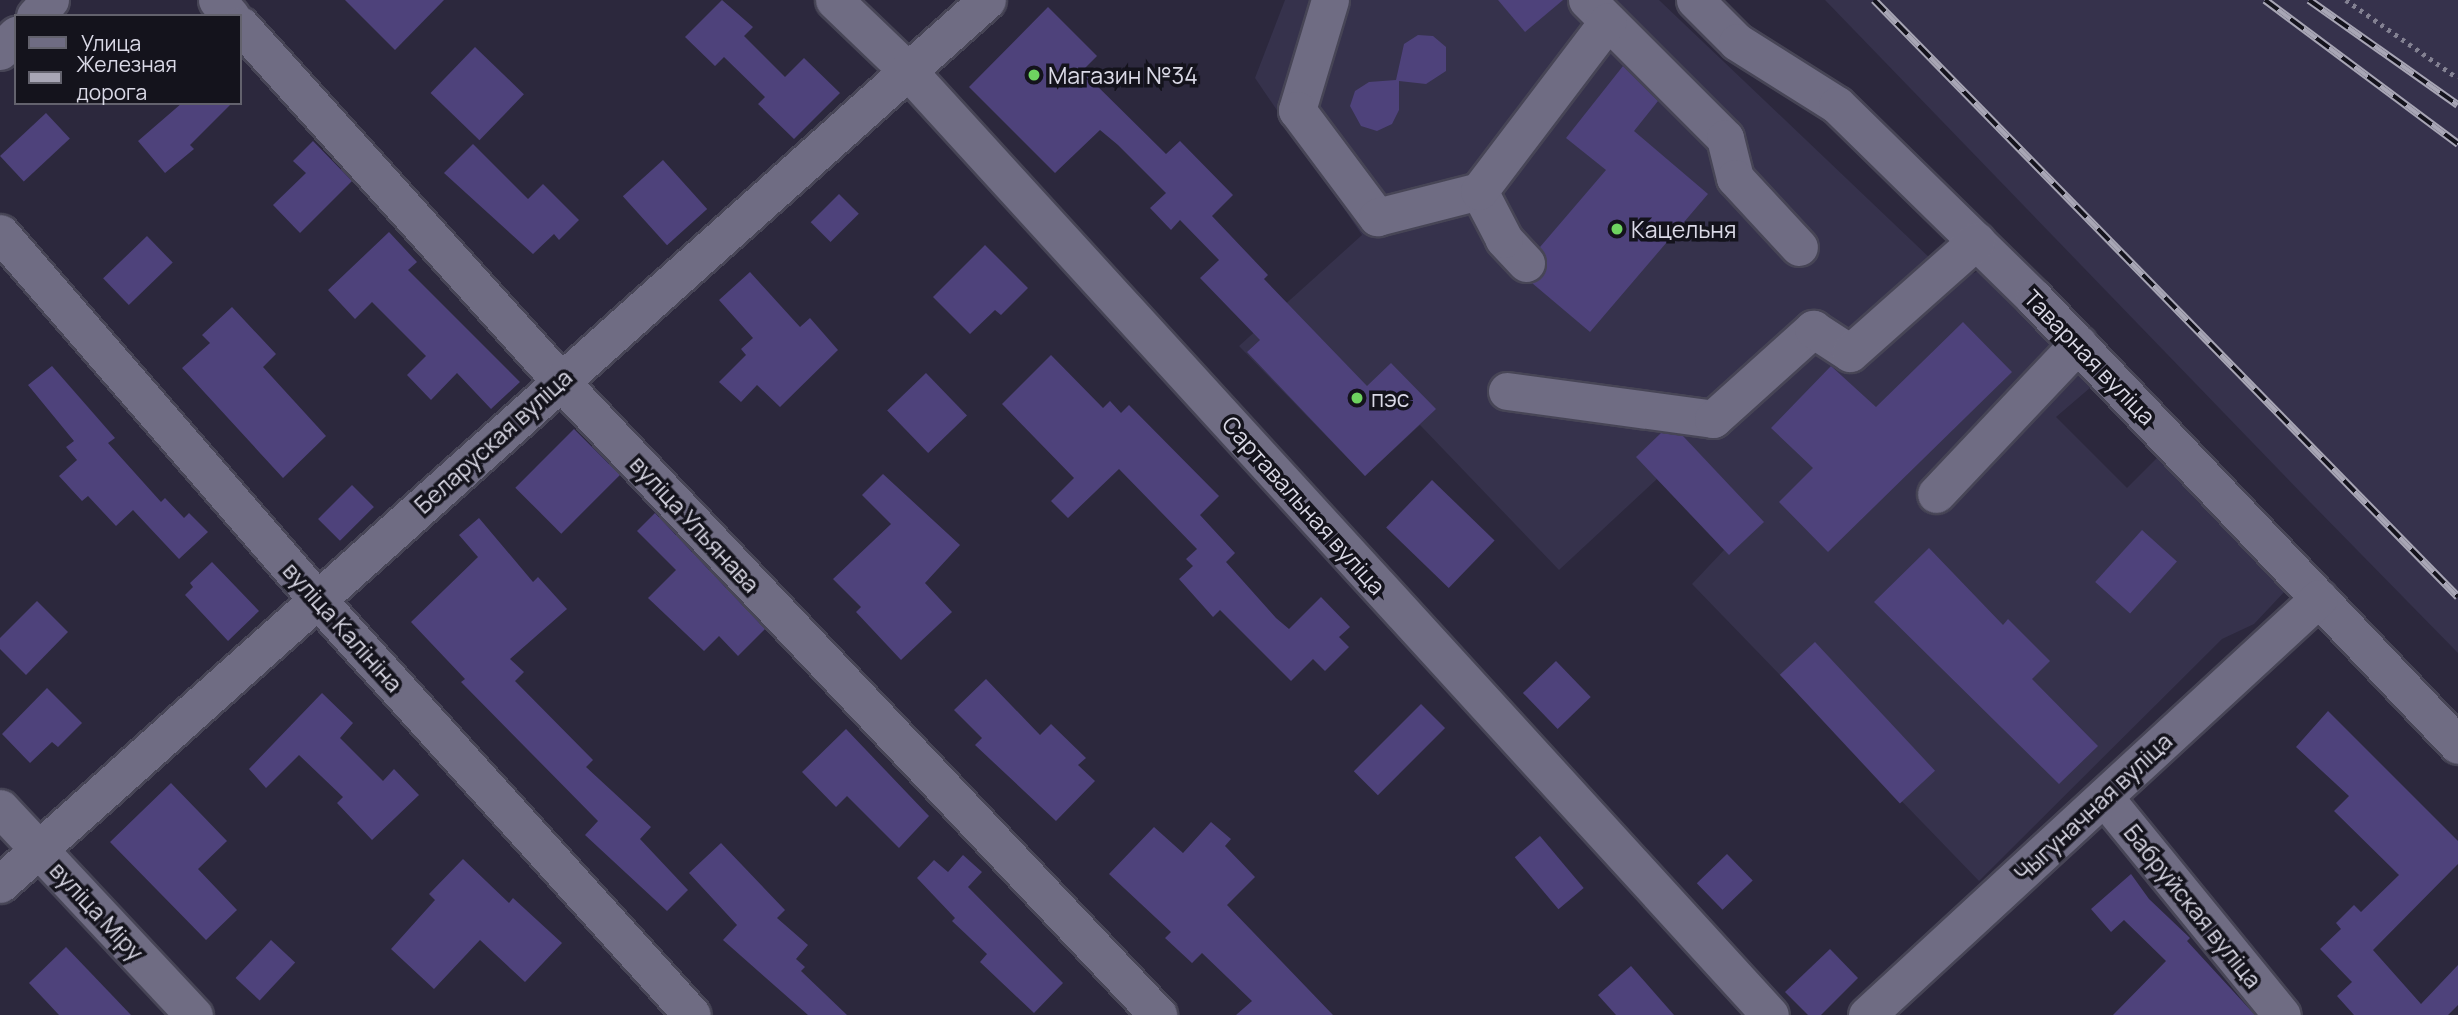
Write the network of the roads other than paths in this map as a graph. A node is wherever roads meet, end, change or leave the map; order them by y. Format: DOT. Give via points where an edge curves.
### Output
graph roads {
  1 [pos="50,0"];
  2 [pos="217,0"];
  3 [pos="834,0"];
  4 [pos="987,0"];
  5 [pos="1330,0"];
  6 [pos="1695,0"];
  7 [pos="1598,10"];
  8 [pos="37,14"];
  9 [pos="229,14"];
  10 [pos="242,27"];
  11 [pos="14,37"];
  12 [pos="0,51"];
  13 [pos="908,71"];
  14 [pos="1479,191"];
  15 [pos="0,233"];
  16 [pos="1976,242"];
  17 [pos="1799,247"];
  18 [pos="1526,263"];
  19 [pos="2078,344"];
  20 [pos="560,381"];
  21 [pos="1507,391"];
  22 [pos="1936,494"];
  23 [pos="316,598"];
  24 [pos="2319,598"];
  25 [pos="2458,745"];
  26 [pos="2104,797"];
  27 [pos="0,808"];
  28 [pos="40,849"];
  29 [pos="0,884"];
  30 [pos="194,1015"];
  31 [pos="692,1015"];
  32 [pos="1158,1015"];
  33 [pos="1770,1015"];
  34 [pos="1867,1015"];
  35 [pos="2282,1015"];
  1 -- 8 [label="street"];
  2 -- 9 [label="street"];
  3 -- 13 [label="street, Сартавальная вуліца"];
  4 -- 13 [label="street, Беларуская вуліца"];
  5 -- 14 [label="street" via="1297,110 1377,217"];
  6 -- 16 [label="street, Таварная вуліца" via="1738,42 1837,105"];
  7 -- 14 [label="street"];
  7 -- 17 [label="street" via="1726,138 1735,178"];
  10 -- 20 [label="street, вуліца Ульянава"];
  11 -- 12 [label="street"];
  13 -- 20 [label="street, Беларуская вуліца"];
  13 -- 33 [label="street, Сартавальная вуліца"];
  14 -- 18 [label="street" via="1504,239"];
  15 -- 23 [label="street, вуліца Калініна"];
  16 -- 19 [label="street, Таварная вуліца"];
  16 -- 21 [label="street" via="1850,353 1813,329 1713,419"];
  19 -- 22 [label="street"];
  19 -- 24 [label="street, Таварная вуліца"];
  20 -- 23 [label="street, Беларуская вуліца"];
  20 -- 32 [label="street, вуліца Ульянава"];
  23 -- 28 [label="street, Беларуская вуліца"];
  23 -- 31 [label="street, вуліца Калініна"];
  24 -- 25 [label="street, Таварная вуліца"];
  24 -- 26 [label="street, Чыгуначная вуліца"];
  26 -- 34 [label="street, Чыгуначная вуліца"];
  26 -- 35 [label="street, Бабруйская вуліца"];
  27 -- 28 [label="street, вуліца Міру"];
  28 -- 29 [label="street, Беларуская вуліца"];
  28 -- 30 [label="street, вуліца Міру"];
}
